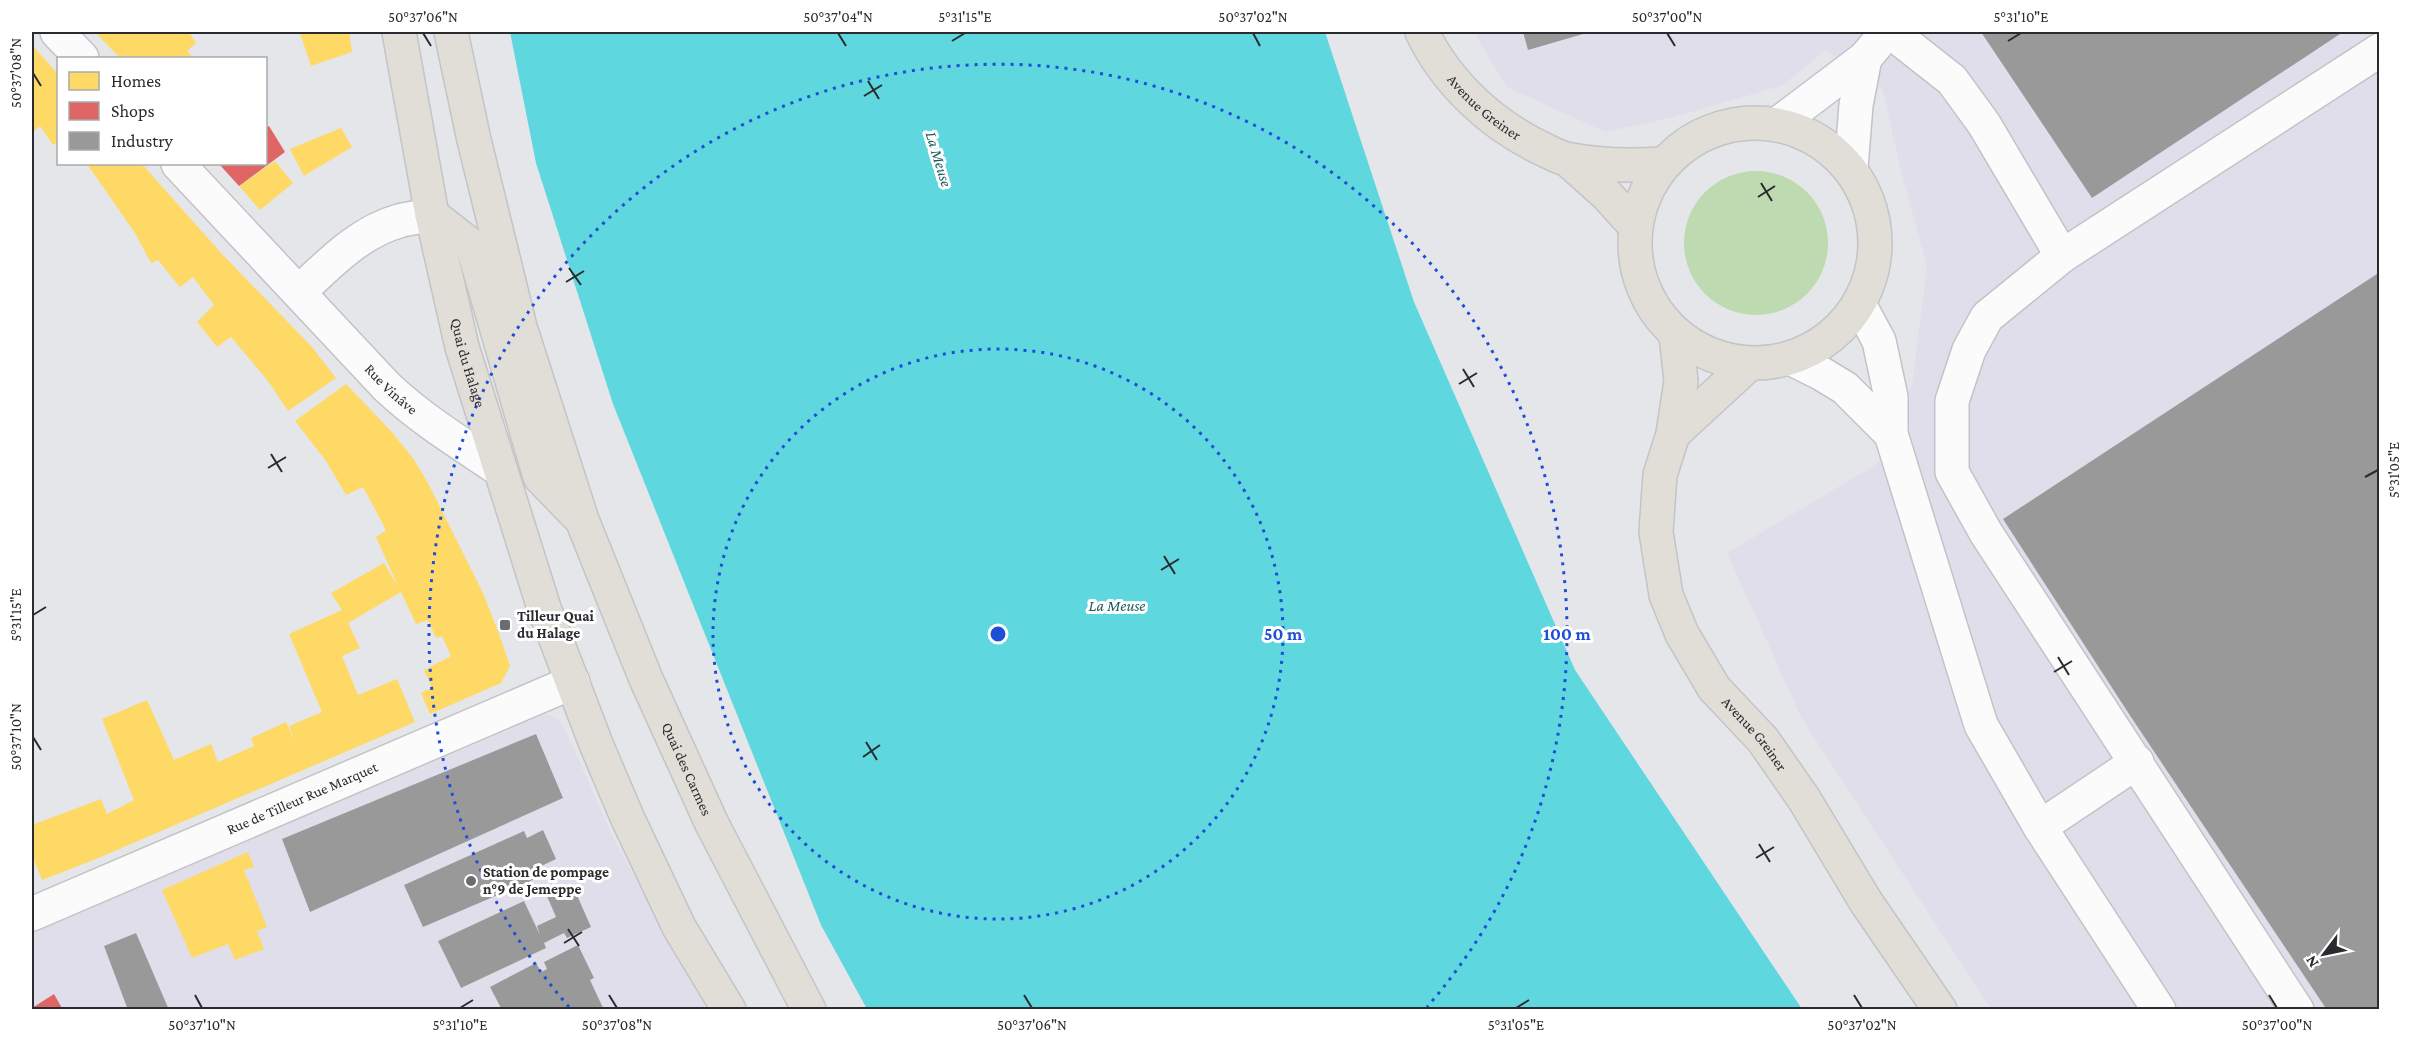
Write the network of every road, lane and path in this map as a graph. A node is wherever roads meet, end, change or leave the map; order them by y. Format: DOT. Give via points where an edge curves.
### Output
graph roads {
  1 [pos="57,32"];
  2 [pos="399,32"];
  3 [pos="451,32"];
  4 [pos="1422,32"];
  5 [pos="1889,32"];
  6 [pos="2379,50"];
  7 [pos="81,57"];
  8 [pos="1865,58"];
  9 [pos="1779,123"];
  10 [pos="1568,160"];
  11 [pos="1662,164"];
  12 [pos="179,165"];
  13 [pos="1851,168"];
  14 [pos="432,215"];
  15 [pos="1635,226"];
  16 [pos="2062,256"];
  17 [pos="299,292"];
  18 [pos="1859,304"];
  19 [pos="1676,335"];
  20 [pos="1790,358"];
  21 [pos="1749,364"];
  22 [pos="1673,434"];
  23 [pos="1891,434"];
  24 [pos="499,469"];
  25 [pos="582,520"];
  26 [pos="573,682"];
  27 [pos="2137,762"];
  28 [pos="2040,827"];
  29 [pos="32,914"];
  30 [pos="729,1010"];
  31 [pos="809,1010"];
  32 [pos="1940,1010"];
  33 [pos="2159,1010"];
  34 [pos="2297,1010"];
  1 -- 7 [label="street"];
  2 -- 14 [label="main road, Quai du Halage"];
  3 -- 25 [label="main road" via="520,327"];
  4 -- 10 [label="main road, Avenue Greiner" via="1457,83 1480,108 1528,142"];
  5 -- 8 [label="street"];
  5 -- 16 [label="street" via="1952,80 1984,124"];
  6 -- 16 [label="street"];
  8 -- 9 [label="street"];
  8 -- 13 [label="street"];
  9 -- 11 [label="main road" via="1736,122 1695,136"];
  9 -- 13 [label="main road" via="1819,139"];
  10 -- 11 [label="main road, Avenue Greiner" via="1618,166"];
  10 -- 15 [label="main road, Avenue Greiner"];
  11 -- 15 [label="main road" via="1644,193"];
  12 -- 17 [label="street, Rue Vinâve"];
  13 -- 18 [label="main road" via="1868,199 1876,234 1873,270"];
  14 -- 17 [label="street" via="372,231"];
  14 -- 24 [label="main road, Quai du Halage" via="462,347"];
  14 -- 25 [label="main road" via="473,247 540,477"];
  15 -- 19 [label="main road" via="1634,256 1642,286 1656,312"];
  16 -- 27 [label="street" via="1987,317 1969,350 1952,401 1952,472 1986,533"];
  17 -- 24 [label="street, Rue Vinâve" via="409,408"];
  18 -- 20 [label="main road" via="1842,328 1817,346"];
  18 -- 23 [label="street" via="1879,342 1891,397"];
  19 -- 21 [label="main road" via="1707,353"];
  19 -- 22 [label="main road, Avenue Greiner" via="1681,381"];
  20 -- 21 [label="main road"];
  20 -- 23 [label="street" via="1845,388"];
  21 -- 22 [label="main road, Avenue Greiner"];
  22 -- 32 [label="main road, Avenue Greiner" via="1660,475 1656,532 1666,595 1682,634 1714,688 1763,740 1804,799 1866,902"];
  23 -- 28 [label="street" via="1981,725"];
  24 -- 26 [label="main road, Quai du Halage" via="544,608"];
  25 -- 31 [label="main road, Quai des Carmes" via="646,679 712,824"];
  26 -- 29 [label="street, Rue de Tilleur Rue Marquet"];
  26 -- 30 [label="main road" via="627,817 675,917"];
  27 -- 28 [label="street"];
  27 -- 34 [label="street"];
  28 -- 33 [label="street"];
}
